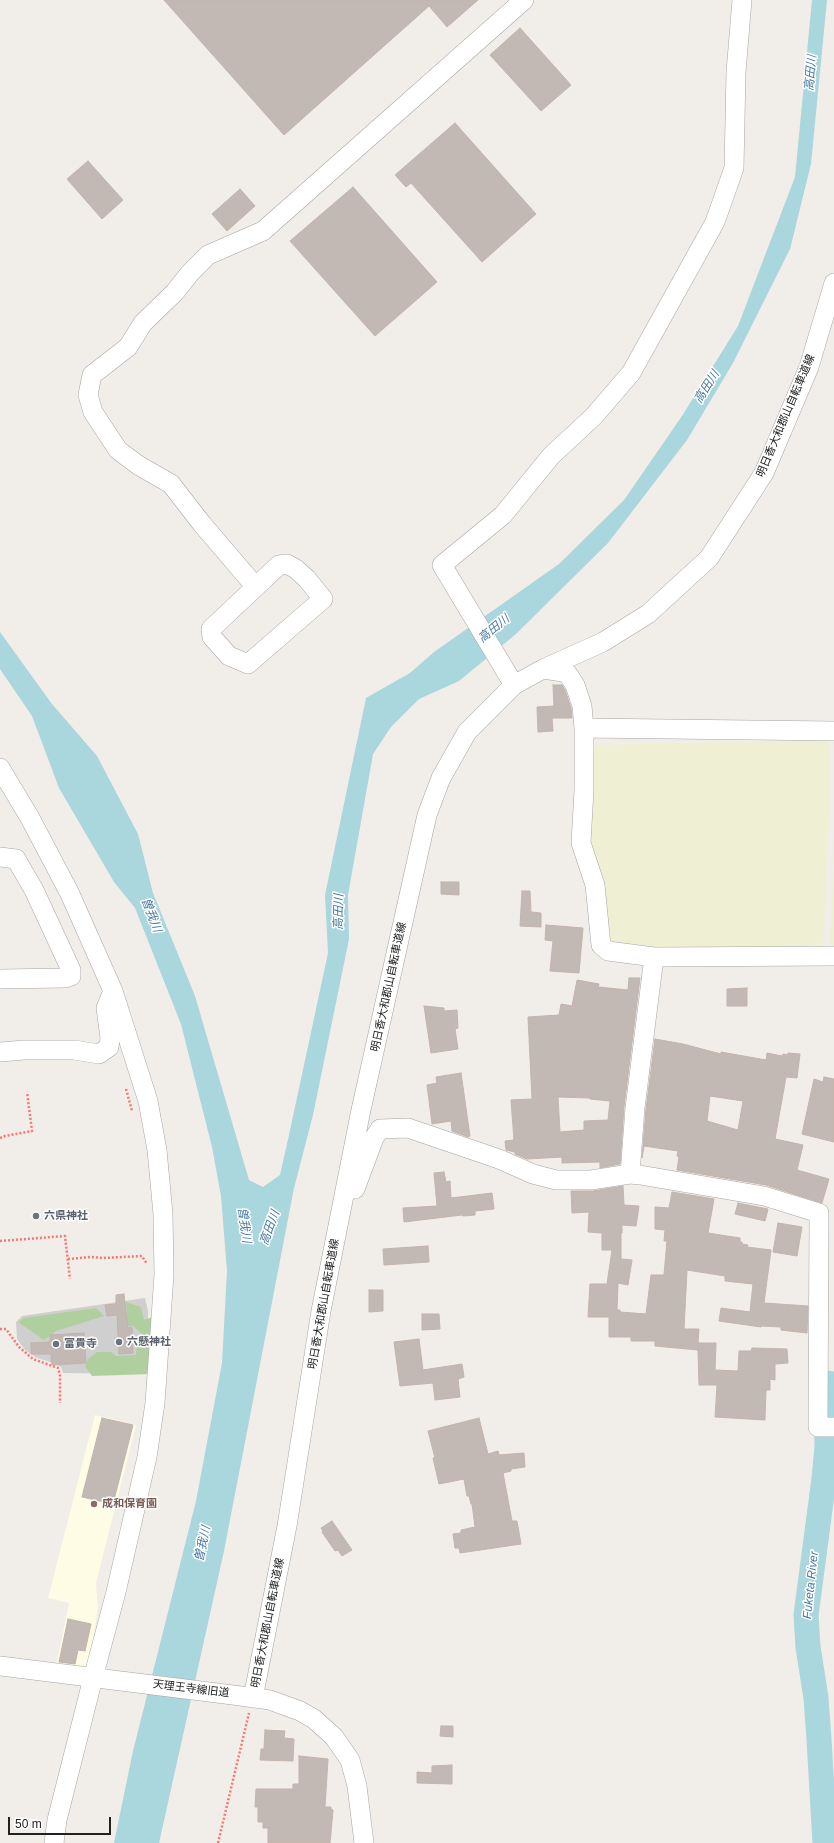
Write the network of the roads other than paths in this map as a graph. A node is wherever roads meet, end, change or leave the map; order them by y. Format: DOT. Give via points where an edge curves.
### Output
graph roads {
  1 [pos="524,0"];
  2 [pos="742,0"];
  3 [pos="834,283"];
  4 [pos="255,586"];
  5 [pos="544,669"];
  6 [pos="512,682"];
  7 [pos="584,728"];
  8 [pos="834,732"];
  9 [pos="0,768"];
  10 [pos="0,857"];
  11 [pos="834,956"];
  12 [pos="654,957"];
  13 [pos="0,979"];
  14 [pos="113,991"];
  15 [pos="0,1052"];
  16 [pos="630,1174"];
  17 [pos="338,1227"];
  18 [pos="826,1228"];
  19 [pos="826,1427"];
  20 [pos="0,1666"];
  21 [pos="101,1678"];
  22 [pos="253,1698"];
  23 [pos="54,1843"];
  24 [pos="364,1843"];
  1 -- 4 [label="street" via="263,231 208,255 143,323 128,346 92,375 88,395 94,412 118,450 171,484"];
  2 -- 6 [label="street" via="736,72 734,168 715,222 631,373 594,416 551,456 503,515 442,565"];
  3 -- 5 [label="street, 明日香大和郡山自転車道線" via="809,367 764,473 709,558 648,614 603,642"];
  4 -- 4 [label="street" via="279,565 287,564 307,579 323,599 248,664 229,656 212,637 210,629"];
  5 -- 6 [label="street, 明日香大和郡山自転車道線"];
  5 -- 7 [label="street" via="567,673 575,684 582,706"];
  6 -- 17 [label="street, 明日香大和郡山自転車道線" via="468,732 441,778 427,815 361,1110"];
  7 -- 8 [label="street"];
  7 -- 12 [label="street" via="581,843 595,885 601,945 608,951"];
  9 -- 14 [label="street" via="70,894"];
  10 -- 13 [label="street" via="16,859 34,890 71,970 71,976"];
  11 -- 12 [label="street"];
  12 -- 16 [label="street" via="635,1108"];
  14 -- 15 [label="street" via="106,1008 109,1047 99,1054 74,1050"];
  14 -- 21 [label="street" via="148,1102 157,1150 163,1214 164,1275 155,1403 147,1457 116,1592"];
  16 -- 17 [label="street" via="591,1180 556,1180 408,1128 380,1129"];
  16 -- 18 [label="street" via="764,1196 818,1213"];
  17 -- 22 [label="street, 明日香大和郡山自転車道線" via="321,1311 287,1526"];
  18 -- 19 [label="street"];
  20 -- 21 [label="street, 天理王寺線旧道"];
  21 -- 22 [label="street, 天理王寺線旧道"];
  21 -- 23 [label="street" via="57,1820"];
  22 -- 24 [label="street, 天理王寺線旧道" via="300,1710 323,1726 343,1748 356,1779"];
}
